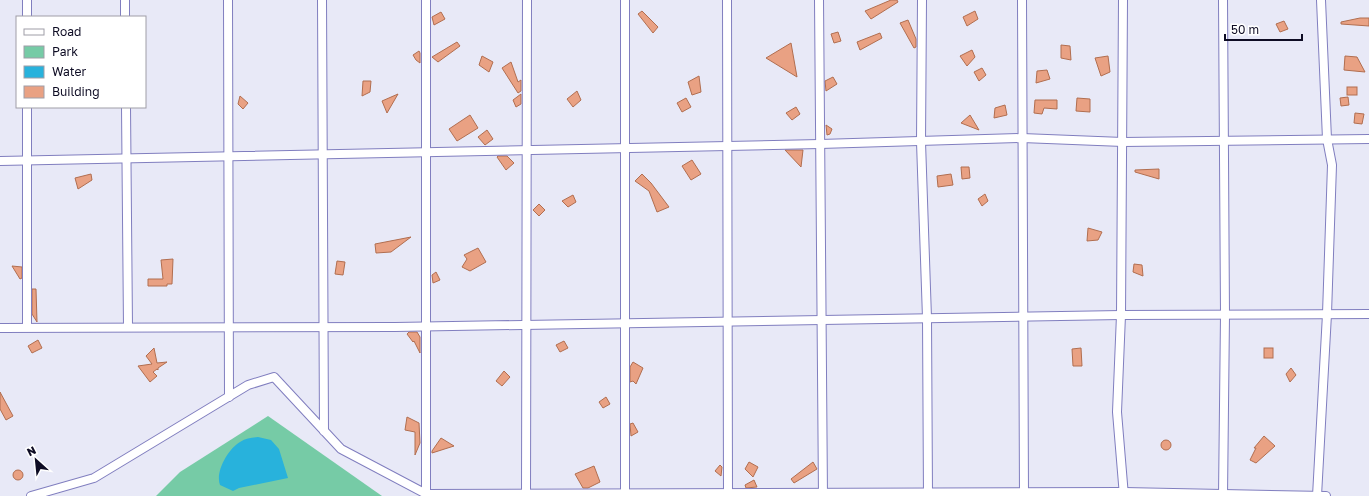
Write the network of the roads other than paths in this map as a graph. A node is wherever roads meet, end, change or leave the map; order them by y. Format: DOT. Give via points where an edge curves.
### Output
graph roads {
  1 [pos="27,0"];
  2 [pos="125,0"];
  3 [pos="228,0"];
  4 [pos="322,0"];
  5 [pos="426,0"];
  6 [pos="527,0"];
  7 [pos="625,0"];
  8 [pos="726,0"];
  9 [pos="820,0"];
  10 [pos="922,0"];
  11 [pos="1022,0"];
  12 [pos="1123,0"];
  13 [pos="1223,0"];
  14 [pos="1321,0"];
  15 [pos="27,16"];
  16 [pos="125,16"];
  17 [pos="27,108"];
  18 [pos="126,108"];
  19 [pos="1022,138"];
  20 [pos="1327,139"];
  21 [pos="1369,139"];
  22 [pos="1224,141"];
  23 [pos="921,142"];
  24 [pos="1124,142"];
  25 [pos="820,144"];
  26 [pos="727,146"];
  27 [pos="625,148"];
  28 [pos="526,150"];
  29 [pos="426,152"];
  30 [pos="323,154"];
  31 [pos="228,156"];
  32 [pos="127,158"];
  33 [pos="27,160"];
  34 [pos="0,161"];
  35 [pos="1327,314"];
  36 [pos="1369,314"];
  37 [pos="1121,315"];
  38 [pos="1225,315"];
  39 [pos="1023,317"];
  40 [pos="927,318"];
  41 [pos="822,320"];
  42 [pos="728,322"];
  43 [pos="625,324"];
  44 [pos="526,325"];
  45 [pos="27,327"];
  46 [pos="128,327"];
  47 [pos="227,327"];
  48 [pos="324,327"];
  49 [pos="427,327"];
  50 [pos="0,328"];
  51 [pos="229,397"];
  52 [pos="324,432"];
  53 [pos="526,494"];
  54 [pos="823,494"];
  55 [pos="928,494"];
  56 [pos="1024,494"];
  57 [pos="1124,494"];
  58 [pos="429,495"];
  59 [pos="625,495"];
  60 [pos="728,495"];
  61 [pos="1223,495"];
  62 [pos="1317,495"];
  63 [pos="31,496"];
  64 [pos="1326,496"];
  1 -- 15 [label="street"];
  2 -- 16 [label="street"];
  3 -- 31 [label="street"];
  4 -- 30 [label="street"];
  5 -- 29 [label="street"];
  6 -- 28 [label="street"];
  7 -- 27 [label="street"];
  8 -- 26 [label="street"];
  9 -- 25 [label="street"];
  10 -- 23 [label="street"];
  11 -- 19 [label="street"];
  12 -- 24 [label="street"];
  13 -- 22 [label="street"];
  14 -- 20 [label="street"];
  17 -- 33 [label="street"];
  18 -- 32 [label="street"];
  19 -- 23 [label="street"];
  19 -- 24 [label="street"];
  19 -- 39 [label="street"];
  20 -- 21 [label="street"];
  20 -- 22 [label="street"];
  20 -- 35 [label="street" via="1332,165"];
  22 -- 24 [label="street"];
  22 -- 38 [label="street"];
  23 -- 25 [label="street"];
  23 -- 40 [label="street"];
  24 -- 37 [label="street"];
  25 -- 26 [label="street"];
  25 -- 41 [label="street"];
  26 -- 27 [label="street"];
  26 -- 42 [label="street"];
  27 -- 28 [label="street"];
  27 -- 43 [label="street"];
  28 -- 29 [label="street"];
  28 -- 44 [label="street"];
  29 -- 30 [label="street"];
  29 -- 49 [label="street"];
  30 -- 31 [label="street"];
  30 -- 48 [label="street"];
  31 -- 32 [label="street"];
  31 -- 47 [label="street"];
  32 -- 33 [label="street"];
  32 -- 46 [label="street"];
  33 -- 34 [label="street"];
  33 -- 45 [label="street"];
  35 -- 36 [label="street"];
  35 -- 38 [label="street"];
  35 -- 62 [label="street"];
  37 -- 38 [label="street"];
  37 -- 39 [label="street"];
  37 -- 57 [label="street" via="1117,412"];
  38 -- 61 [label="street"];
  39 -- 40 [label="street"];
  39 -- 56 [label="street"];
  40 -- 41 [label="street"];
  40 -- 55 [label="street"];
  41 -- 42 [label="street"];
  41 -- 54 [label="street"];
  42 -- 43 [label="street"];
  42 -- 60 [label="street"];
  43 -- 44 [label="street"];
  43 -- 59 [label="street"];
  44 -- 49 [label="street"];
  44 -- 53 [label="street"];
  45 -- 46 [label="street"];
  45 -- 50 [label="street"];
  46 -- 47 [label="street"];
  47 -- 48 [label="street"];
  47 -- 51 [label="street"];
  48 -- 49 [label="street"];
  48 -- 52 [label="street"];
  49 -- 58 [label="street"];
  51 -- 52 [label="street" via="248,385 274,377"];
  51 -- 63 [label="street" via="94,478"];
  52 -- 58 [label="street" via="341,449"];
  53 -- 58 [label="street"];
  53 -- 59 [label="street"];
  54 -- 55 [label="street"];
  54 -- 60 [label="street"];
  55 -- 56 [label="street"];
  56 -- 57 [label="street"];
  57 -- 61 [label="street"];
  59 -- 60 [label="street"];
  61 -- 62 [label="street"];
  62 -- 64 [label="street"];
}
